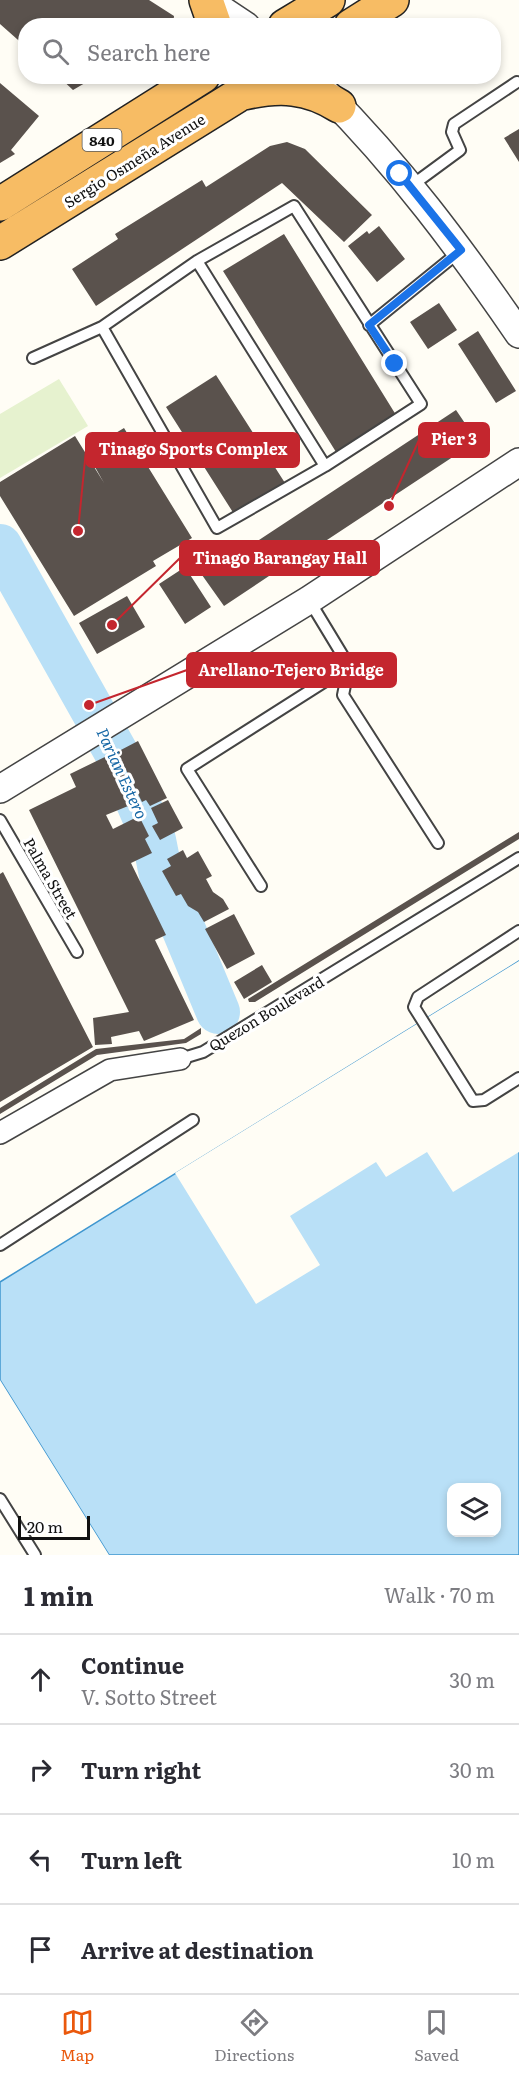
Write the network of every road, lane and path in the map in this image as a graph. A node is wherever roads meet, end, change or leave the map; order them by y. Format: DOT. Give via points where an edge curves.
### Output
graph roads {
  1 [pos="206,0"];
  2 [pos="328,0"];
  3 [pos="392,0"];
  4 [pos="212,18"];
  5 [pos="234,18"];
  6 [pos="298,18"];
  7 [pos="364,18"];
  8 [pos="517,82"];
  9 [pos="190,84"];
  10 [pos="255,85"];
  11 [pos="324,88"];
  12 [pos="411,186"];
  13 [pos="0,204"];
  14 [pos="0,243"];
  15 [pos="461,250"];
  16 [pos="197,261"];
  17 [pos="369,325"];
  18 [pos="102,327"];
  19 [pos="519,334"];
  20 [pos="33,358"];
  21 [pos="519,462"];
  22 [pos="325,466"];
  23 [pos="309,600"];
  24 [pos="349,666"];
  25 [pos="0,789"];
  26 [pos="0,819"];
  27 [pos="438,843"];
  28 [pos="519,858"];
  29 [pos="261,886"];
  30 [pos="519,931"];
  31 [pos="77,952"];
  32 [pos="180,1059"];
  33 [pos="519,1078"];
  34 [pos="193,1120"];
  35 [pos="0,1133"];
  36 [pos="0,1245"];
  37 [pos="0,1499"];
  38 [pos="35,1555"];
  1 -- 4 [label="highway"];
  1 -- 5 [label="street"];
  2 -- 6 [label="highway"];
  3 -- 7 [label="highway"];
  8 -- 12 [label="lane" via="454,124 452,132 460,150"];
  9 -- 13 [label="highway, 840"];
  10 -- 11 [label="highway, Sergio Osmeña Avenue" via="309,92"];
  10 -- 14 [label="highway, Sergio Osmeña Avenue / 840"];
  11 -- 12 [label="street"];
  12 -- 15 [label="street"];
  15 -- 17 [label="lane"];
  15 -- 19 [label="street"];
  16 -- 17 [label="lane" via="294,206"];
  16 -- 18 [label="lane"];
  16 -- 22 [label="lane"];
  17 -- 22 [label="lane" via="421,404"];
  18 -- 20 [label="lane"];
  18 -- 22 [label="lane" via="217,528"];
  21 -- 23 [label="street"];
  23 -- 24 [label="lane"];
  23 -- 25 [label="street"];
  24 -- 27 [label="lane" via="344,695"];
  24 -- 29 [label="lane" via="187,769"];
  26 -- 31 [label="lane, Palma Street"];
  28 -- 32 [label="lane, Quezon Boulevard" via="202,1052"];
  30 -- 33 [label="lane" via="417,997 414,1007 473,1101 484,1100"];
  32 -- 35 [label="street, Quezon Boulevard" via="110,1070"];
  34 -- 36 [label="lane"];
  37 -- 38 [label="lane"];
}
